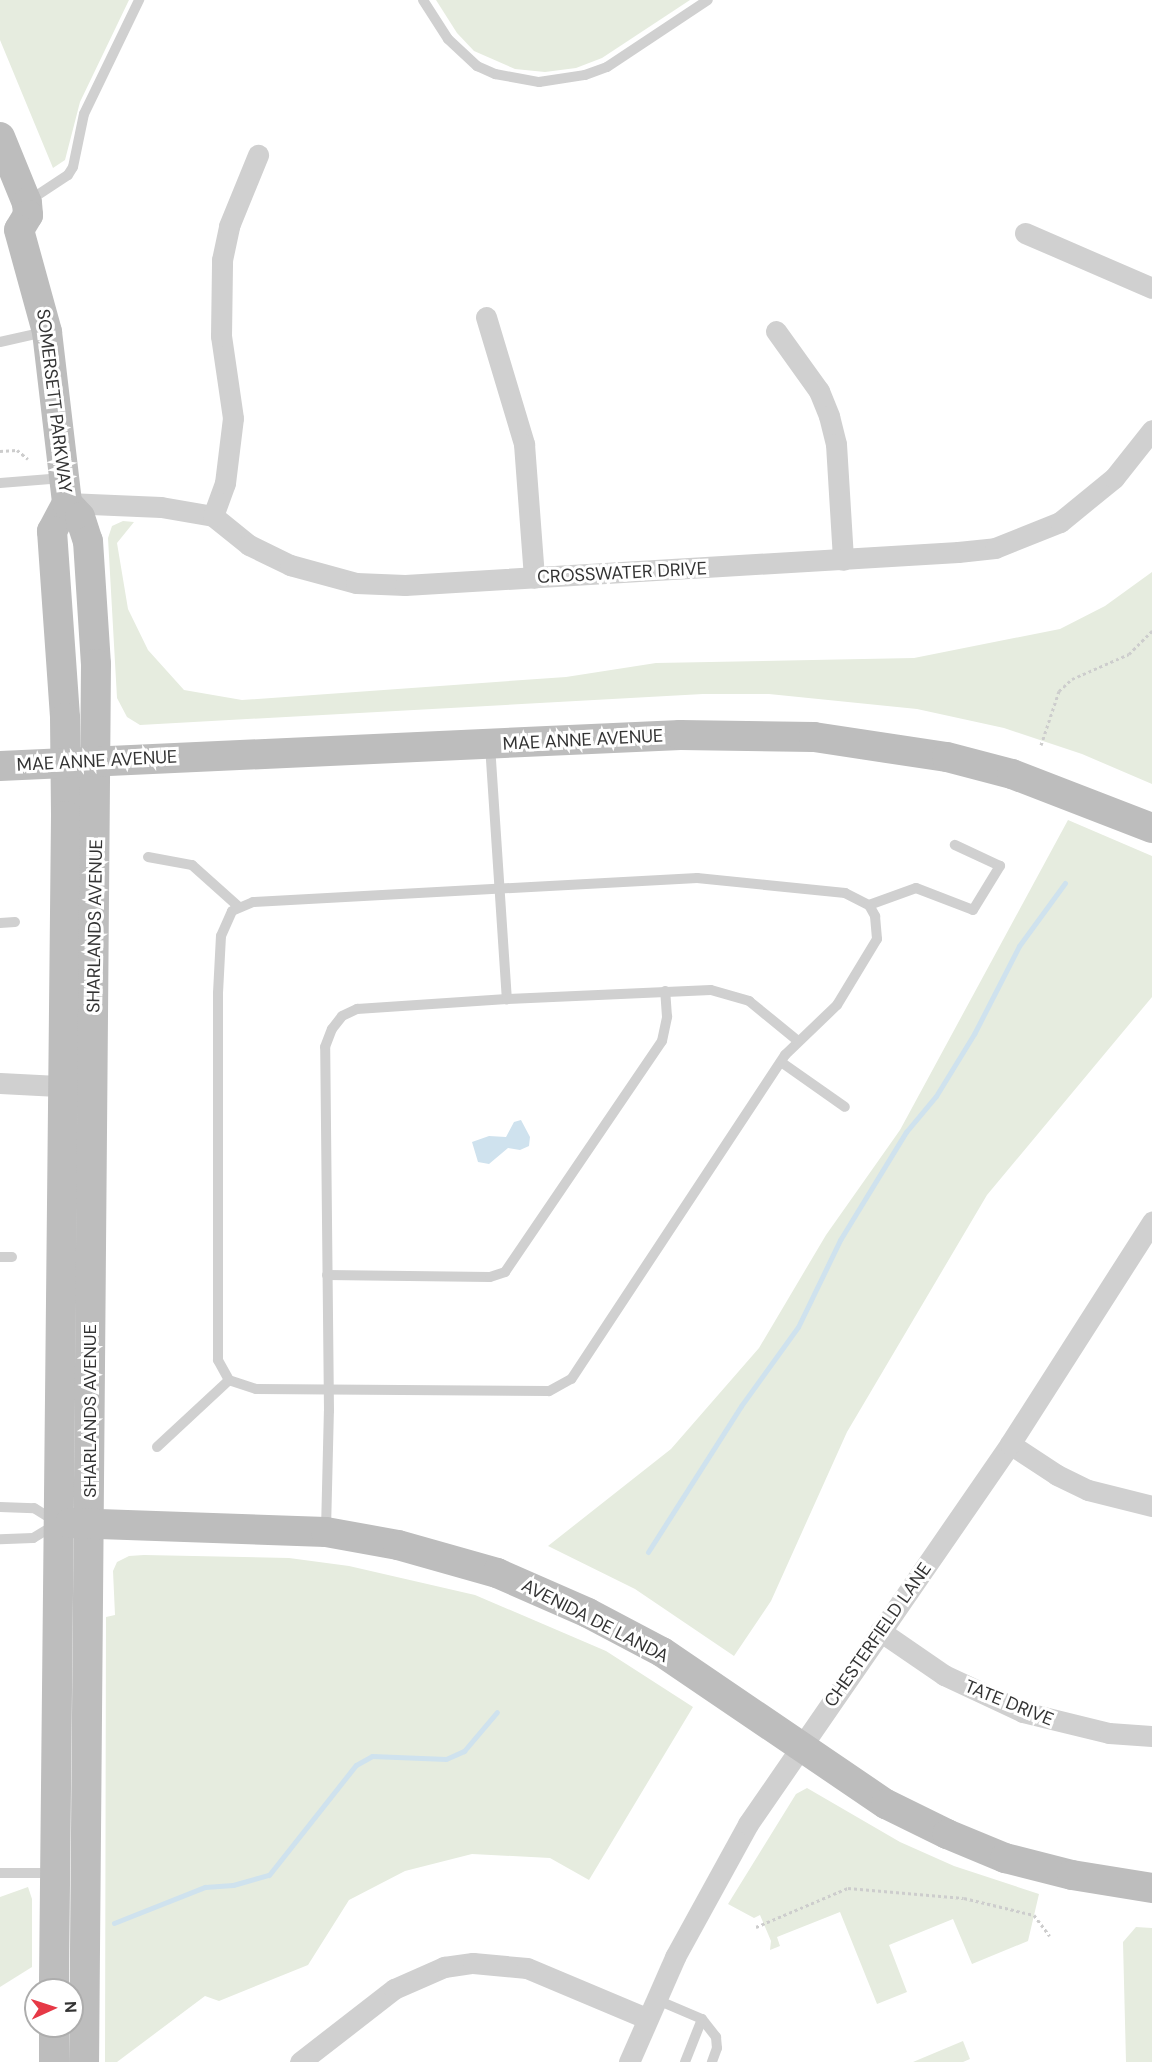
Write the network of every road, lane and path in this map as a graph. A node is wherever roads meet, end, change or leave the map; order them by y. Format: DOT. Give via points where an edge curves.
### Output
graph roads {
  1 [pos="139,0"];
  2 [pos="423,0"];
  3 [pos="708,0"];
  4 [pos="0,137"];
  5 [pos="258,155"];
  6 [pos="16,218"];
  7 [pos="1025,233"];
  8 [pos="1152,288"];
  9 [pos="486,317"];
  10 [pos="776,331"];
  11 [pos="47,332"];
  12 [pos="0,342"];
  13 [pos="1152,430"];
  14 [pos="0,451"];
  15 [pos="28,459"];
  16 [pos="0,483"];
  17 [pos="66,490"];
  18 [pos="213,516"];
  19 [pos="843,560"];
  20 [pos="534,578"];
  21 [pos="1152,631"];
  22 [pos="490,745"];
  23 [pos="1041,745"];
  24 [pos="97,761"];
  25 [pos="65,763"];
  26 [pos="0,766"];
  27 [pos="1152,828"];
  28 [pos="955,844"];
  29 [pos="148,857"];
  30 [pos="500,889"];
  31 [pos="869,905"];
  32 [pos="239,907"];
  33 [pos="15,921"];
  34 [pos="0,923"];
  35 [pos="665,992"];
  36 [pos="507,999"];
  37 [pos="798,1041"];
  38 [pos="781,1062"];
  39 [pos="0,1083"];
  40 [pos="63,1086"];
  41 [pos="93,1088"];
  42 [pos="845,1107"];
  43 [pos="1152,1222"];
  44 [pos="0,1257"];
  45 [pos="12,1257"];
  46 [pos="327,1275"];
  47 [pos="229,1380"];
  48 [pos="329,1388"];
  49 [pos="1010,1444"];
  50 [pos="157,1447"];
  51 [pos="1152,1506"];
  52 [pos="0,1507"];
  53 [pos="58,1523"];
  54 [pos="89,1523"];
  55 [pos="326,1532"];
  56 [pos="0,1539"];
  57 [pos="880,1631"];
  58 [pos="1152,1736"];
  59 [pos="800,1747"];
  60 [pos="0,1873"];
  61 [pos="55,1873"];
  62 [pos="1152,1888"];
  63 [pos="756,1927"];
  64 [pos="1050,1936"];
  65 [pos="54,1978"];
  66 [pos="651,2008"];
  67 [pos="702,2019"];
  68 [pos="54,2038"];
  69 [pos="54,2062"];
  70 [pos="84,2062"];
  71 [pos="300,2062"];
  72 [pos="629,2062"];
  73 [pos="685,2062"];
  74 [pos="712,2062"];
  1 -- 6 [label="lane" via="84,114 73,167"];
  2 -- 3 [label="lane" via="448,39 477,66 495,74 539,81 561,80 607,67"];
  4 -- 6 [label="main road, SOMERSETT PARKWAY"];
  5 -- 18 [label="street" via="230,226 222,260 221,336 233,418 225,483"];
  6 -- 11 [label="main road, SOMERSETT PARKWAY"];
  7 -- 8 [label="street"];
  9 -- 20 [label="street" via="524,444"];
  10 -- 19 [label="street" via="819,391 829,416 836,444"];
  11 -- 12 [label="lane"];
  11 -- 17 [label="main road, SOMERSETT PARKWAY"];
  13 -- 19 [label="street, CROSSWATER DRIVE" via="1114,478 1089,501 1060,522 1027,536 995,548"];
  14 -- 15 [label="path" via="22,451"];
  16 -- 17 [label="lane"];
  17 -- 18 [label="street" via="117,503"];
  17 -- 24 [label="main road, SOMERSETT PARKWAY" via="88,541 96,640"];
  17 -- 25 [label="main road, SOMERSETT PARKWAY" via="52,531"];
  18 -- 20 [label="street, CROSSWATER DRIVE" via="249,545 290,566 356,583 405,585"];
  19 -- 20 [label="street, CROSSWATER DRIVE"];
  21 -- 23 [label="path" via="1129,654 1072,679 1059,691"];
  22 -- 24 [label="main road, MAE ANNE AVENUE"];
  22 -- 27 [label="main road, MAE ANNE AVENUE" via="747,734 880,744 1012,774"];
  22 -- 30 [label="lane"];
  24 -- 25 [label="main road, MAE ANNE AVENUE"];
  24 -- 41 [label="main road, SHARLANDS AVENUE"];
  25 -- 26 [label="main road, MAE ANNE AVENUE"];
  25 -- 40 [label="main road, SHARLANDS AVENUE"];
  28 -- 31 [label="lane" via="1000,866 973,910 916,888"];
  29 -- 32 [label="lane" via="192,864"];
  30 -- 31 [label="lane" via="697,878 844,892"];
  30 -- 32 [label="lane" via="253,902"];
  30 -- 36 [label="lane"];
  31 -- 37 [label="lane" via="878,927 874,948 837,1005"];
  32 -- 47 [label="lane" via="224,926 218,993 218,1360"];
  33 -- 34 [label="lane"];
  35 -- 36 [label="lane"];
  35 -- 37 [label="lane" via="711,990 749,1001"];
  35 -- 46 [label="lane" via="667,1017 662,1041 505,1272 490,1277"];
  36 -- 46 [label="lane" via="357,1009 342,1016 332,1029 325,1047"];
  37 -- 38 [label="lane"];
  38 -- 42 [label="lane"];
  38 -- 48 [label="lane" via="571,1379 563,1385 549,1391"];
  39 -- 40 [label="street"];
  40 -- 41 [label="street"];
  40 -- 53 [label="main road, SHARLANDS AVENUE"];
  41 -- 54 [label="main road, SHARLANDS AVENUE"];
  43 -- 49 [label="street, CHESTERFIELD LANE"];
  44 -- 45 [label="lane"];
  46 -- 48 [label="lane"];
  47 -- 48 [label="lane" via="256,1389"];
  47 -- 50 [label="lane"];
  48 -- 55 [label="lane"];
  49 -- 51 [label="street" via="1088,1490"];
  49 -- 57 [label="street, CHESTERFIELD LANE"];
  52 -- 53 [label="lane" via="34,1508"];
  53 -- 54 [label="main road, AVENIDA DE LANDA"];
  53 -- 56 [label="lane" via="33,1538"];
  53 -- 61 [label="main road, SHARLANDS AVENUE"];
  54 -- 55 [label="main road, AVENIDA DE LANDA"];
  54 -- 70 [label="main road, SHARLANDS AVENUE"];
  55 -- 59 [label="main road, AVENIDA DE LANDA" via="398,1545 497,1573 588,1613 662,1652"];
  57 -- 58 [label="street, TATE DRIVE" via="944,1675 1023,1712 1087,1729"];
  57 -- 59 [label="street, CHESTERFIELD LANE"];
  59 -- 62 [label="main road, AVENIDA DE LANDA" via="886,1804 995,1854 1072,1875"];
  59 -- 66 [label="street, CHESTERFIELD LANE" via="706,1894"];
  60 -- 61 [label="lane"];
  61 -- 65 [label="main road, SHARLANDS AVENUE"];
  63 -- 64 [label="path" via="848,1888 964,1898 1034,1915"];
  66 -- 67 [label="lane"];
  66 -- 71 [label="street" via="527,1968 473,1962 444,1967 394,1989"];
  66 -- 72 [label="street, CHESTERFIELD LANE"];
  67 -- 73 [label="lane"];
  67 -- 74 [label="lane" via="716,2037"];
  68 -- 69 [label="main road"];
}
